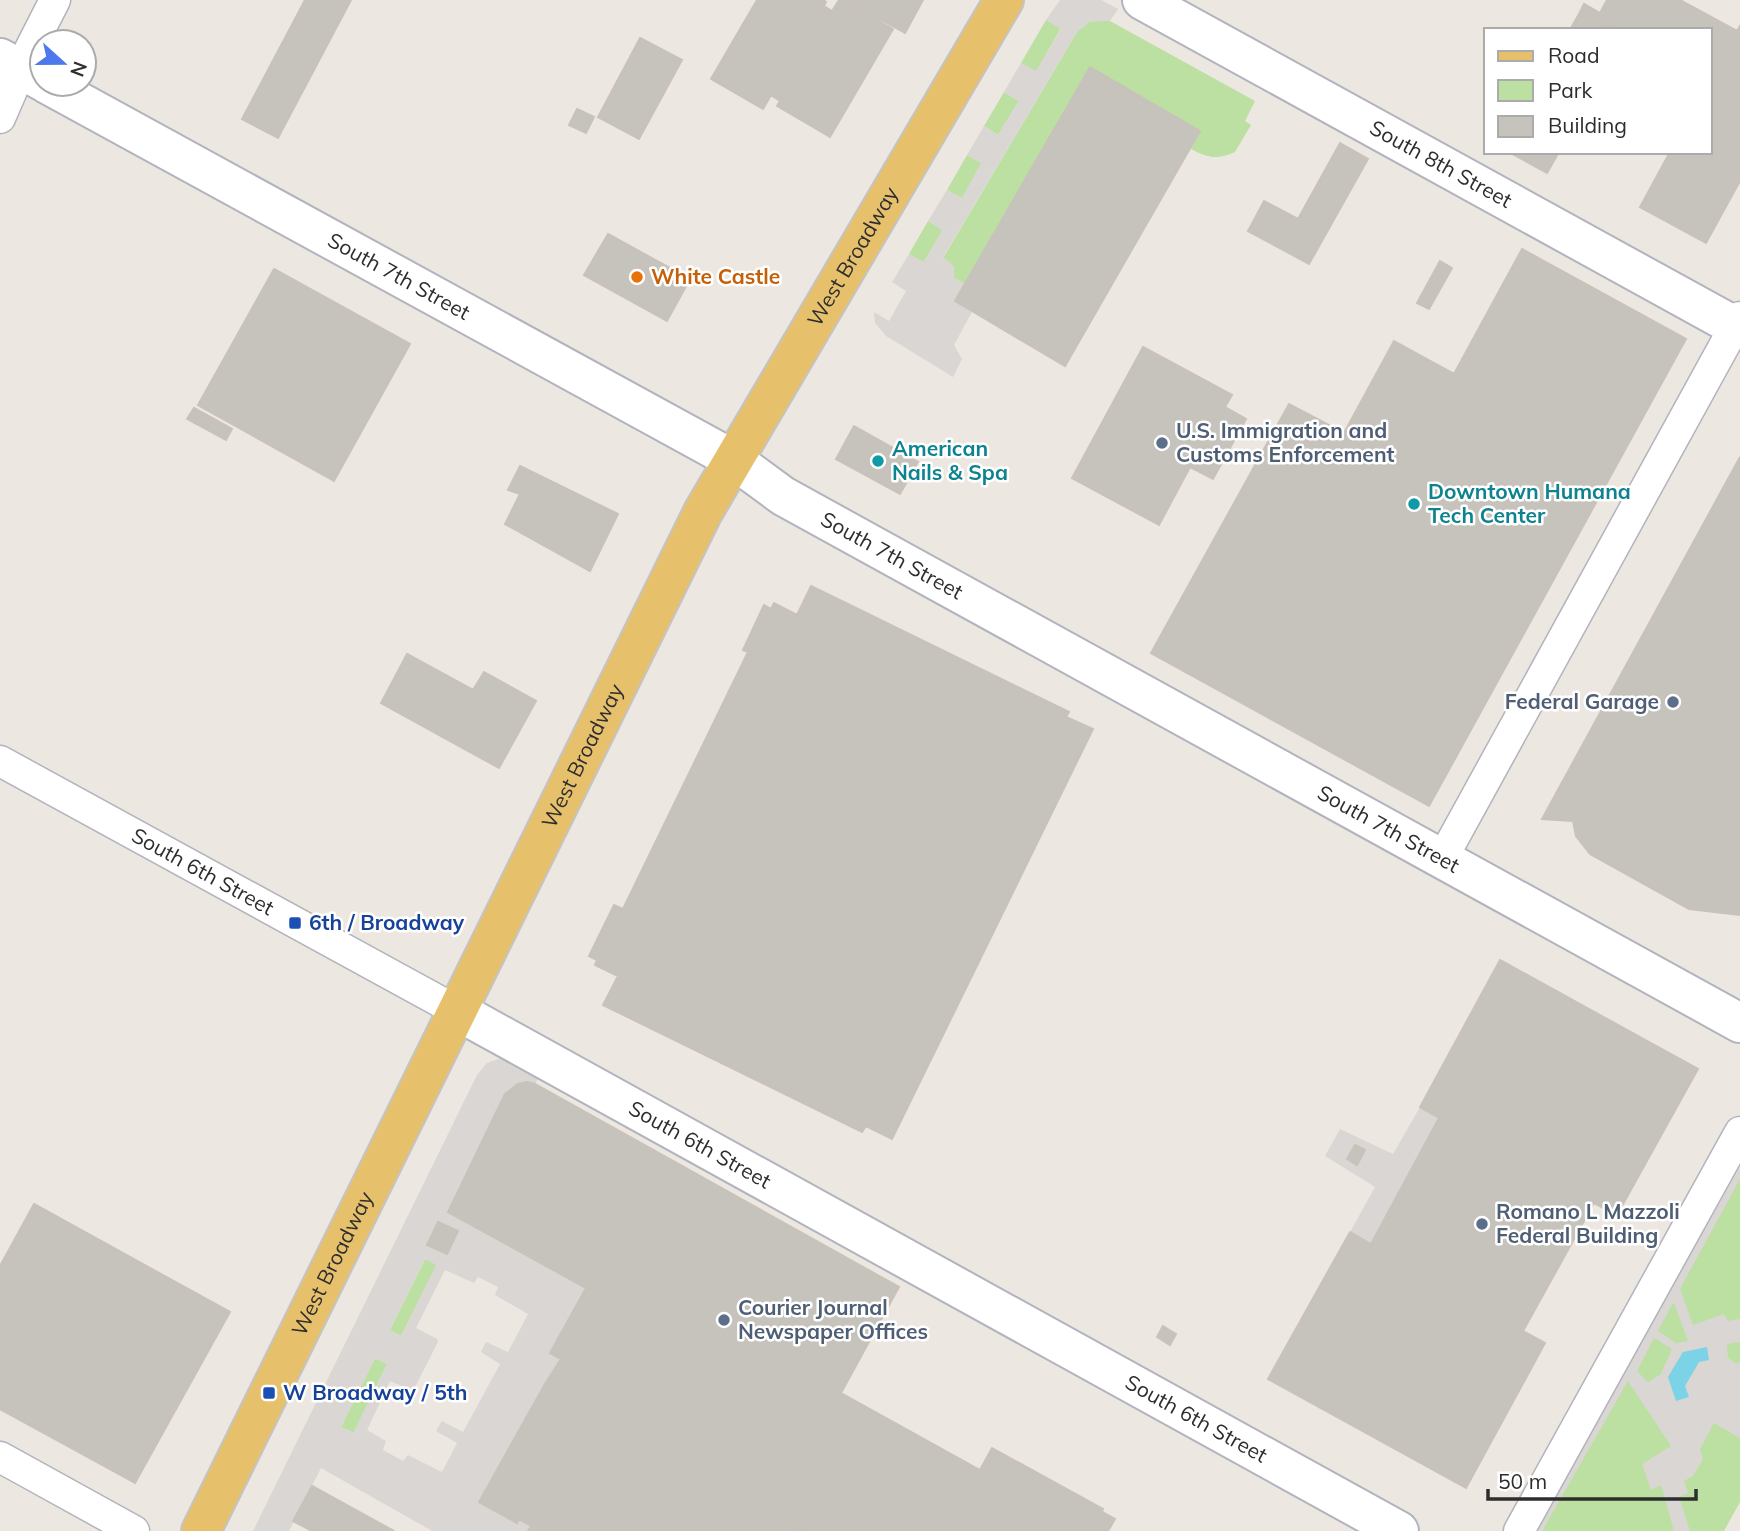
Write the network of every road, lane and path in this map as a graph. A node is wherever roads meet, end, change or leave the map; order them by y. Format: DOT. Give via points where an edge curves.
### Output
graph roads {
  1 [pos="55,0"];
  2 [pos="1004,0"];
  3 [pos="1142,0"];
  4 [pos="41,28"];
  5 [pos="28,73"];
  6 [pos="74,98"];
  7 [pos="0,118"];
  8 [pos="1738,324"];
  9 [pos="734,460"];
  10 [pos="0,761"];
  11 [pos="1442,859"];
  12 [pos="459,1012"];
  13 [pos="1740,1023"];
  14 [pos="1740,1132"];
  15 [pos="0,1457"];
  16 [pos="1521,1526"];
  17 [pos="134,1531"];
  18 [pos="201,1531"];
  19 [pos="1399,1531"];
  1 -- 4 [label="street"];
  2 -- 9 [label="main road, West Broadway"];
  3 -- 8 [label="street, South 8th Street"];
  5 -- 7 [label="street"];
  6 -- 9 [label="street, South 7th Street"];
  8 -- 11 [label="street"];
  9 -- 11 [label="street, South 7th Street" via="788,499"];
  9 -- 12 [label="main road, West Broadway" via="703,512"];
  10 -- 12 [label="street, South 6th Street"];
  11 -- 13 [label="street, South 7th Street"];
  12 -- 18 [label="main road, West Broadway"];
  12 -- 19 [label="street, South 6th Street"];
  14 -- 16 [label="street"];
  15 -- 17 [label="street"];
}
